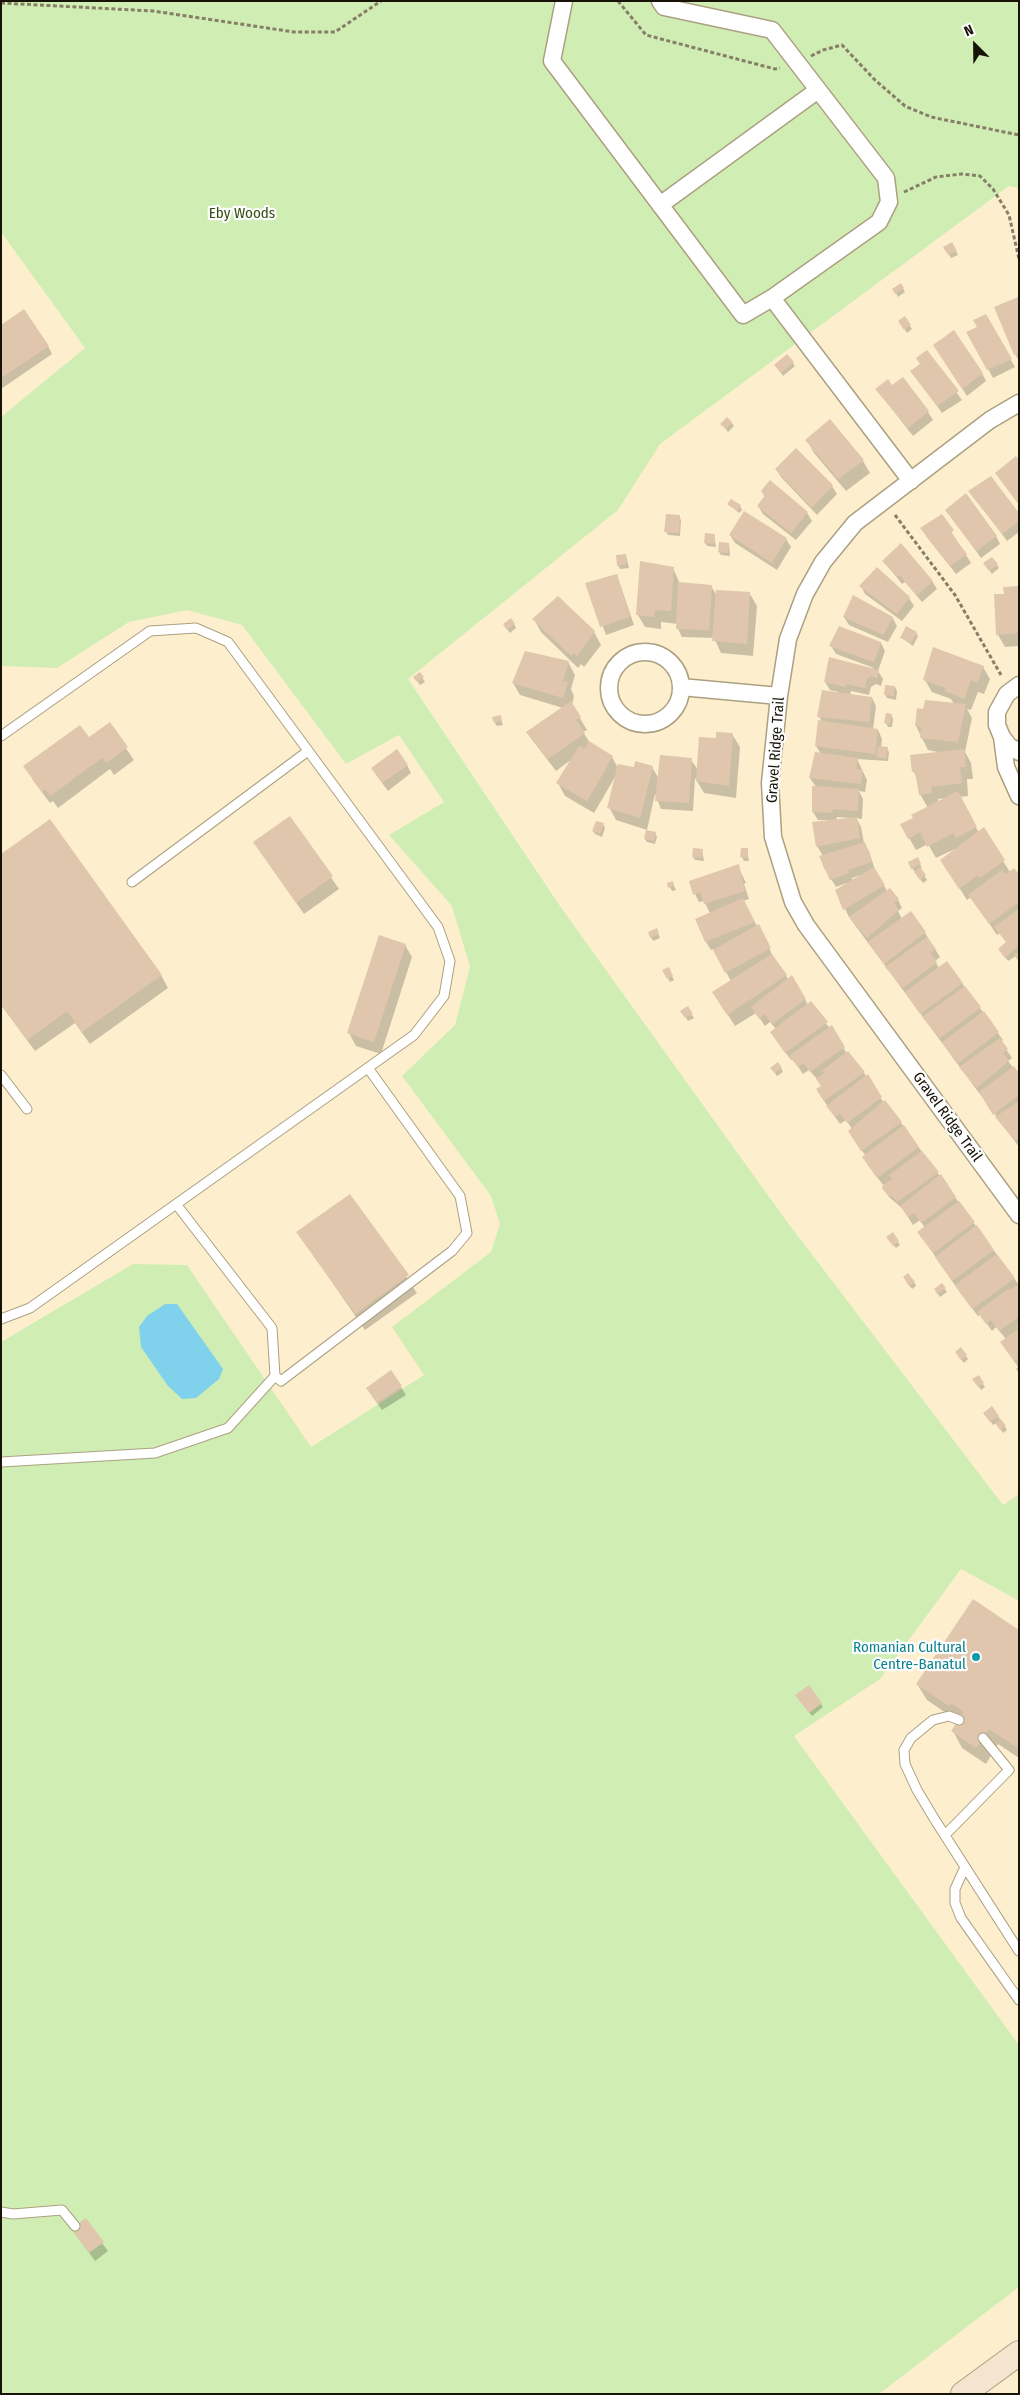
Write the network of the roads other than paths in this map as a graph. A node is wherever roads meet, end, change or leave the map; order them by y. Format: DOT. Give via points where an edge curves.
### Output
graph roads {
  1 [pos="564,1"];
  2 [pos="660,1"];
  3 [pos="818,90"];
  4 [pos="660,205"];
  5 [pos="772,298"];
  6 [pos="1019,403"];
  7 [pos="910,481"];
  8 [pos="1019,685"];
  9 [pos="681,687"];
  10 [pos="779,696"];
  11 [pos="1,736"];
  12 [pos="1002,737"];
  13 [pos="308,751"];
  14 [pos="1019,752"];
  15 [pos="1019,796"];
  16 [pos="132,882"];
  17 [pos="368,1068"];
  18 [pos="1,1074"];
  19 [pos="27,1109"];
  20 [pos="176,1204"];
  21 [pos="1019,1215"];
  22 [pos="1,1319"];
  23 [pos="275,1376"];
  24 [pos="1,1462"];
  25 [pos="959,1720"];
  26 [pos="983,1738"];
  27 [pos="945,1835"];
  28 [pos="965,1867"];
  29 [pos="1019,1951"];
  30 [pos="1019,2000"];
  31 [pos="1,2212"];
  32 [pos="75,2226"];
  33 [pos="1019,2353"];
  34 [pos="963,2394"];
  1 -- 4 [label="street" via="552,61"];
  2 -- 3 [label="street" via="664,7 772,30"];
  3 -- 4 [label="street"];
  3 -- 5 [label="street" via="886,178 889,202 880,222"];
  4 -- 5 [label="street" via="743,315"];
  5 -- 7 [label="street"];
  6 -- 7 [label="street, Gravel Ridge Trail" via="990,420"];
  7 -- 10 [label="street, Gravel Ridge Trail" via="855,524 823,562 805,594 788,639"];
  8 -- 12 [label="street" via="1000,704 997,725"];
  9 -- 9 [label="street" via="679,674 668,660 646,651 633,653 621,660 609,680 608,693 619,714 628,720 647,723 666,718 673,711"];
  9 -- 10 [label="street"];
  10 -- 21 [label="street, Gravel Ridge Trail" via="770,783 773,837 793,902 806,925"];
  11 -- 13 [label="lane" via="150,631 196,628 228,642"];
  12 -- 14 [label="street"];
  12 -- 15 [label="street" via="1006,767"];
  13 -- 16 [label="lane"];
  13 -- 17 [label="lane" via="438,927 450,961 444,996 426,1020 414,1035"];
  17 -- 20 [label="lane"];
  17 -- 23 [label="lane" via="460,1196 467,1233 452,1251 281,1381"];
  18 -- 19 [label="lane"];
  20 -- 22 [label="lane" via="30,1308"];
  20 -- 23 [label="lane" via="272,1328"];
  23 -- 24 [label="lane" via="228,1428 155,1453"];
  25 -- 27 [label="lane" via="949,1716 933,1720 911,1738 904,1750 905,1764 917,1790"];
  26 -- 27 [label="lane" via="1009,1770"];
  27 -- 28 [label="lane"];
  28 -- 29 [label="lane"];
  28 -- 30 [label="lane" via="955,1889 955,1903"];
  31 -- 32 [label="lane" via="62,2210"];
  33 -- 34 [label="main road"];
}
